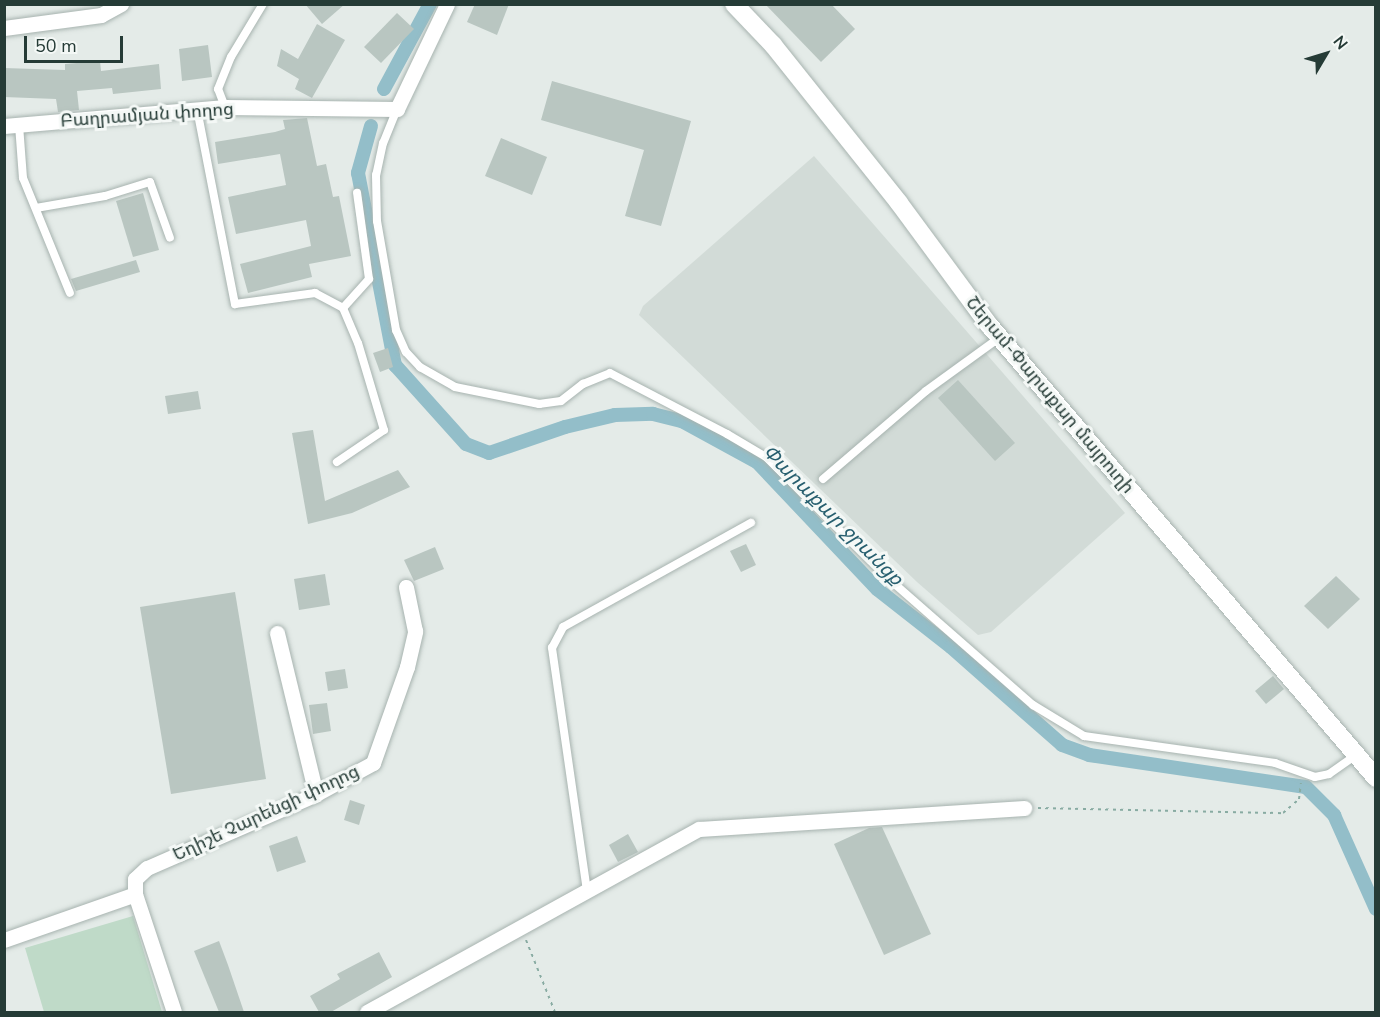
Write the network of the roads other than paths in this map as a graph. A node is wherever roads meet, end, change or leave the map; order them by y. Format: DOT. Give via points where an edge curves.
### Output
graph roads {
  1 [pos="121,4"];
  2 [pos="263,4"];
  3 [pos="447,4"];
  4 [pos="734,4"];
  5 [pos="4,28"];
  6 [pos="225,107"];
  7 [pos="197,109"];
  8 [pos="397,109"];
  9 [pos="12,125"];
  10 [pos="357,193"];
  11 [pos="36,208"];
  12 [pos="170,238"];
  13 [pos="70,293"];
  14 [pos="343,308"];
  15 [pos="1000,337"];
  16 [pos="338,462"];
  17 [pos="824,479"];
  18 [pos="751,523"];
  19 [pos="405,587"];
  20 [pos="277,633"];
  21 [pos="1356,755"];
  22 [pos="1376,778"];
  23 [pos="316,794"];
  24 [pos="1024,808"];
  25 [pos="587,891"];
  26 [pos="135,894"];
  27 [pos="4,940"];
  28 [pos="174,1012"];
  29 [pos="367,1012"];
  1 -- 5 [label="street" via="101,15"];
  2 -- 6 [label="lane" via="231,57 218,89"];
  3 -- 8 [label="street"];
  4 -- 15 [label="street, Շերամ-Փարաքար մայրուղի" via="773,45"];
  6 -- 7 [label="street, Բաղրամյան փողոց"];
  6 -- 8 [label="street, Բաղրամյան փողոց"];
  7 -- 9 [label="street, Բաղրամյան փողոց"];
  7 -- 14 [label="lane" via="235,304 315,293"];
  8 -- 21 [label="lane" via="383,143 376,175 377,221 396,330 406,352 420,367 455,387 539,404 561,401 583,384 610,373 633,383 766,457 891,580 1055,721 1084,736 1275,763 1302,774 1329,774"];
  9 -- 11 [label="lane" via="23,178"];
  10 -- 14 [label="lane" via="369,279"];
  11 -- 12 [label="lane" via="105,196 150,182"];
  11 -- 13 [label="lane"];
  14 -- 16 [label="lane" via="384,430"];
  15 -- 17 [label="lane" via="926,391"];
  15 -- 21 [label="street, Շերամ-Փարաքար մայրուղի"];
  18 -- 25 [label="lane" via="563,627 552,648"];
  19 -- 23 [label="street, Եղիշե Չարենցի փողոց" via="415,631 407,667 373,763"];
  20 -- 23 [label="street"];
  21 -- 22 [label="street, Շերամ-Փարաքար մայրուղի"];
  23 -- 26 [label="street, Եղիշե Չարենցի փողոց" via="147,868 135,879"];
  24 -- 25 [label="street" via="699,828"];
  25 -- 29 [label="street"];
  26 -- 27 [label="street"];
  26 -- 28 [label="street"];
}
